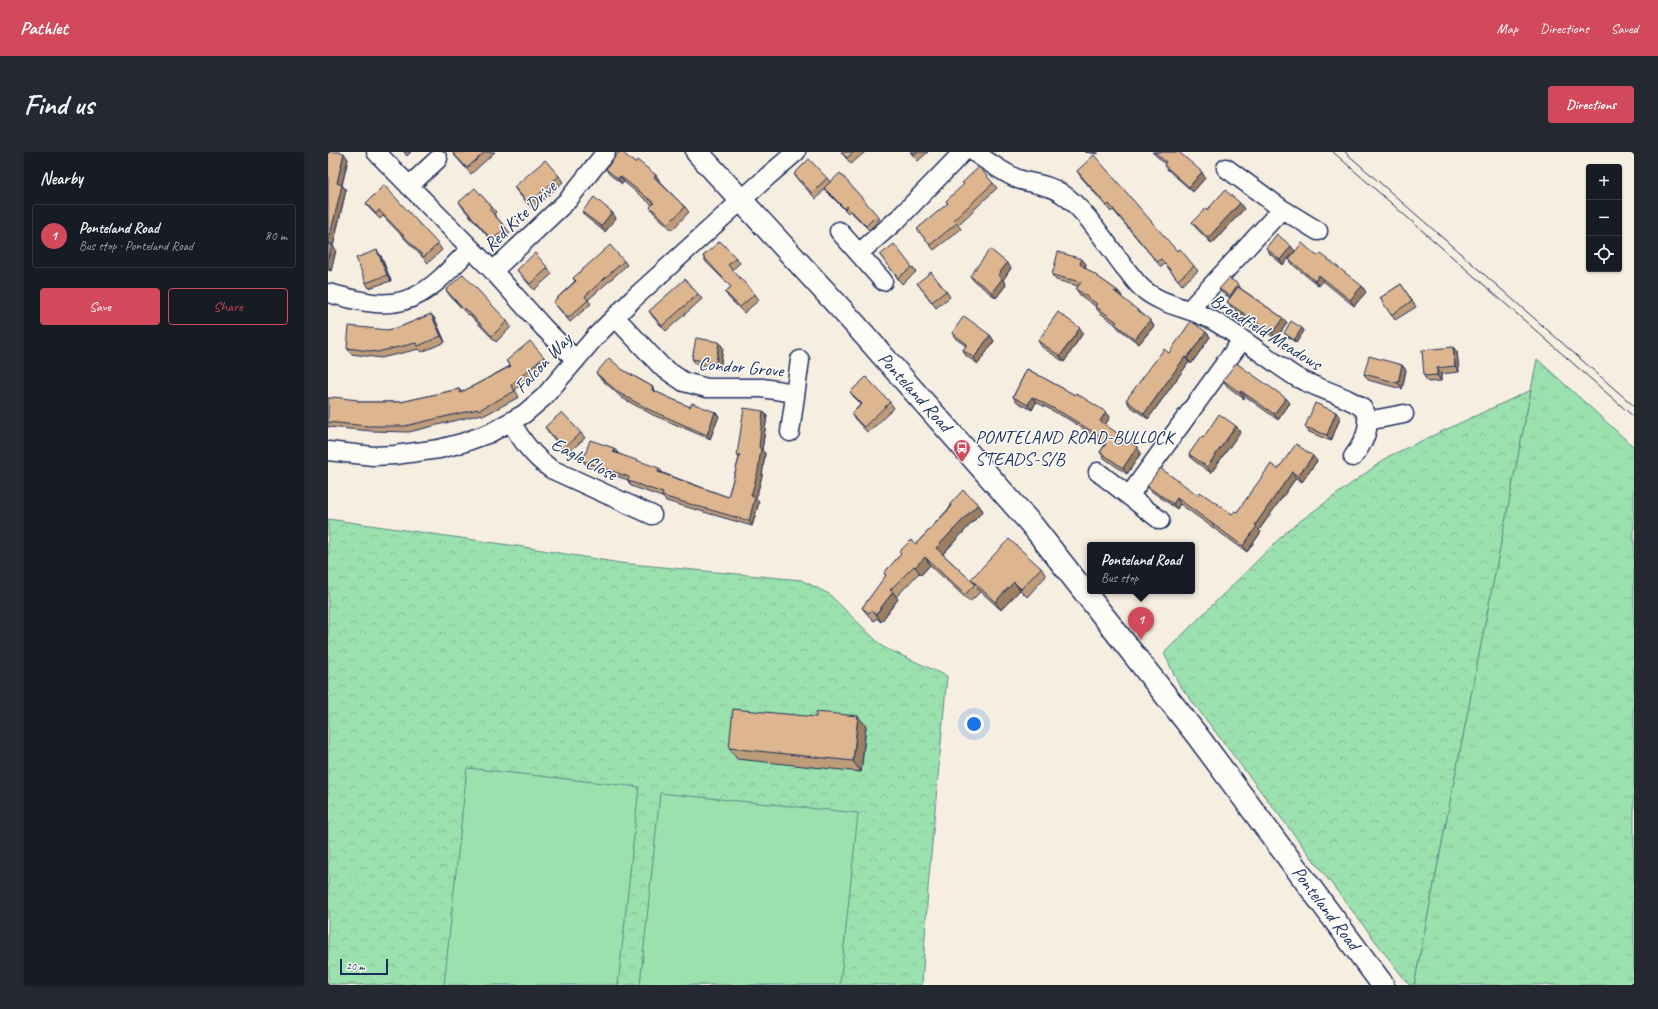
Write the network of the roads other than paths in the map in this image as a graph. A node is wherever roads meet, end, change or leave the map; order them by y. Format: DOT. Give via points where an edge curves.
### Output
graph roads {
  1 [pos="376,152"];
  2 [pos="606,152"];
  3 [pos="697,152"];
  4 [pos="796,152"];
  5 [pos="963,152"];
  6 [pos="974,152"];
  7 [pos="438,158"];
  8 [pos="1226,168"];
  9 [pos="409,186"];
  10 [pos="741,200"];
  11 [pos="1282,209"];
  12 [pos="839,231"];
  13 [pos="1318,231"];
  14 [pos="470,249"];
  15 [pos="859,253"];
  16 [pos="493,271"];
  17 [pos="883,281"];
  18 [pos="328,293"];
  19 [pos="1189,310"];
  20 [pos="615,317"];
  21 [pos="1242,340"];
  22 [pos="576,360"];
  23 [pos="800,360"];
  24 [pos="795,393"];
  25 [pos="1404,414"];
  26 [pos="1367,421"];
  27 [pos="511,422"];
  28 [pos="790,432"];
  29 [pos="328,450"];
  30 [pos="1353,457"];
  31 [pos="1098,472"];
  32 [pos="1129,496"];
  33 [pos="652,515"];
  34 [pos="1160,520"];
  35 [pos="1383,985"];
  1 -- 9 [label="street, Red Kite Drive"];
  2 -- 16 [label="street, Red Kite Drive" via="563,206"];
  3 -- 10 [label="main road, Ponteland Road"];
  4 -- 10 [label="street, Falcon Way"];
  5 -- 15 [label="street"];
  6 -- 19 [label="street, Broadfield Meadows" via="1007,174 1061,193 1083,214 1143,288 1165,302"];
  7 -- 9 [label="street"];
  8 -- 11 [label="street"];
  9 -- 14 [label="street, Red Kite Drive"];
  10 -- 20 [label="street, Falcon Way"];
  10 -- 35 [label="main road, Ponteland Road" via="853,322 1032,525 1196,734"];
  11 -- 13 [label="street"];
  11 -- 19 [label="street"];
  12 -- 15 [label="street"];
  14 -- 16 [label="street, Red Kite Drive"];
  14 -- 18 [label="street, Red Kite Drive" via="432,286 410,299 381,304"];
  15 -- 17 [label="street"];
  16 -- 22 [label="street, Red Kite Drive"];
  19 -- 21 [label="street, Broadfield Meadows" via="1214,321"];
  20 -- 22 [label="street, Falcon Way"];
  20 -- 24 [label="street, Condor Grove" via="662,367 684,382 707,388 762,388"];
  21 -- 26 [label="street, Broadfield Meadows" via="1296,377 1354,402 1364,411"];
  21 -- 32 [label="street"];
  22 -- 27 [label="street, Falcon Way" via="535,406"];
  23 -- 24 [label="street, Condor Grove"];
  24 -- 28 [label="street, Condor Grove"];
  25 -- 26 [label="street"];
  26 -- 30 [label="street" via="1365,438"];
  27 -- 29 [label="street, Falcon Way" via="462,443 417,453 374,456"];
  27 -- 33 [label="street, Eagle Close" via="529,450 551,469"];
  31 -- 32 [label="street"];
  32 -- 34 [label="street"];
}
